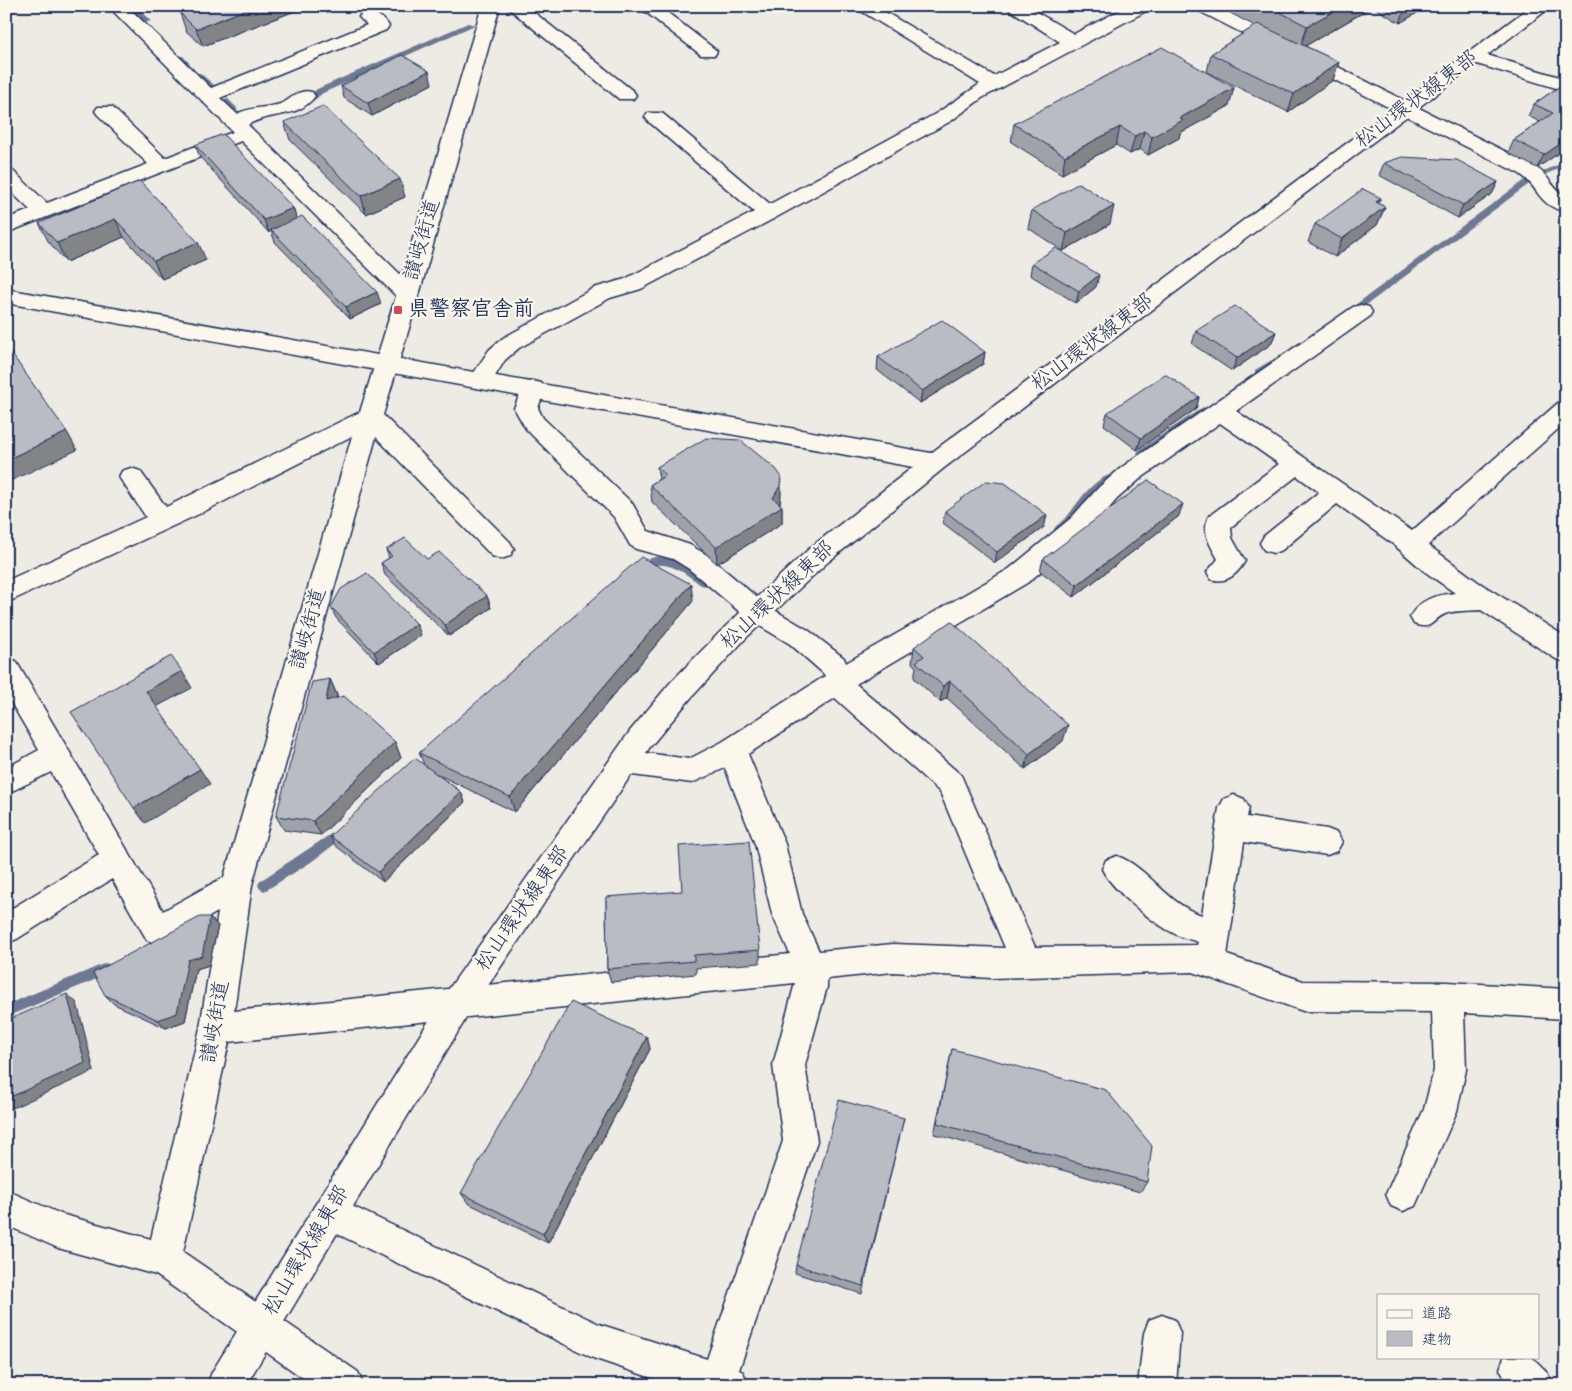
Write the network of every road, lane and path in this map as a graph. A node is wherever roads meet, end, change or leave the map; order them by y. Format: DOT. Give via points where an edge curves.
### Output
graph roads {
  1 [pos="117,6"];
  2 [pos="515,6"];
  3 [pos="647,6"];
  4 [pos="862,6"];
  5 [pos="1014,6"];
  6 [pos="1142,6"];
  7 [pos="1203,6"];
  8 [pos="1543,6"];
  9 [pos="494,8"];
  10 [pos="368,17"];
  11 [pos="716,32"];
  12 [pos="1072,41"];
  13 [pos="1474,57"];
  14 [pos="994,84"];
  15 [pos="1566,85"];
  16 [pos="626,95"];
  17 [pos="208,96"];
  18 [pos="305,96"];
  19 [pos="1404,110"];
  20 [pos="105,111"];
  21 [pos="655,116"];
  22 [pos="241,128"];
  23 [pos="162,166"];
  24 [pos="6,175"];
  25 [pos="1566,206"];
  26 [pos="44,212"];
  27 [pos="768,213"];
  28 [pos="6,227"];
  29 [pos="408,295"];
  30 [pos="6,296"];
  31 [pos="1361,312"];
  32 [pos="387,365"];
  33 [pos="481,380"];
  34 [pos="532,389"];
  35 [pos="1566,409"];
  36 [pos="1220,411"];
  37 [pos="370,417"];
  38 [pos="935,462"];
  39 [pos="1296,464"];
  40 [pos="131,477"];
  41 [pos="1336,491"];
  42 [pos="162,520"];
  43 [pos="1274,542"];
  44 [pos="1412,544"];
  45 [pos="502,549"];
  46 [pos="1220,572"];
  47 [pos="6,593"];
  48 [pos="1485,599"];
  49 [pos="757,612"];
  50 [pos="1423,617"];
  51 [pos="1566,652"];
  52 [pos="6,669"];
  53 [pos="840,680"];
  54 [pos="732,750"];
  55 [pos="56,755"];
  56 [pos="625,762"];
  57 [pos="6,782"];
  58 [pos="1327,842"];
  59 [pos="117,860"];
  60 [pos="1117,869"];
  61 [pos="237,885"];
  62 [pos="6,929"];
  63 [pos="1215,932"];
  64 [pos="1026,962"];
  65 [pos="1210,964"];
  66 [pos="811,967"];
  67 [pos="1447,998"];
  68 [pos="457,1004"];
  69 [pos="1566,1004"];
  70 [pos="216,1028"];
  71 [pos="1402,1194"];
  72 [pos="6,1208"];
  73 [pos="331,1212"];
  74 [pos="164,1260"];
  75 [pos="260,1328"];
  76 [pos="1162,1333"];
  77 [pos="721,1383"];
  78 [pos="226,1385"];
  79 [pos="345,1385"];
  80 [pos="1158,1385"];
  1 -- 17 [label="street"];
  2 -- 16 [label="street"];
  3 -- 11 [label="street" via="702,46"];
  4 -- 14 [label="street"];
  5 -- 12 [label="street"];
  6 -- 12 [label="street"];
  7 -- 19 [label="street"];
  8 -- 13 [label="street, 松山環状線東部"];
  9 -- 29 [label="street, 讃岐街道"];
  10 -- 17 [label="street" via="380,26"];
  12 -- 14 [label="street"];
  13 -- 15 [label="street"];
  13 -- 19 [label="street, 松山環状線東部"];
  14 -- 27 [label="street" via="944,117"];
  17 -- 22 [label="street"];
  18 -- 22 [label="street" via="278,111 251,114"];
  19 -- 25 [label="street" via="1527,170 1540,178 1548,195"];
  19 -- 38 [label="street, 松山環状線東部"];
  20 -- 23 [label="street"];
  21 -- 27 [label="street"];
  22 -- 23 [label="street"];
  22 -- 29 [label="street"];
  23 -- 26 [label="street"];
  24 -- 26 [label="street"];
  26 -- 28 [label="street"];
  27 -- 33 [label="street" via="633,284 602,293 512,344 497,355"];
  29 -- 32 [label="street, 讃岐街道"];
  30 -- 32 [label="street"];
  31 -- 36 [label="street"];
  32 -- 33 [label="street"];
  32 -- 37 [label="street, 讃岐街道"];
  33 -- 34 [label="street"];
  34 -- 38 [label="street"];
  34 -- 49 [label="street" via="526,408 534,423 623,510 640,538 681,552 698,562"];
  35 -- 44 [label="street"];
  36 -- 39 [label="street"];
  36 -- 53 [label="street" via="1131,473 1080,525 1018,576"];
  37 -- 42 [label="street"];
  37 -- 45 [label="street"];
  37 -- 61 [label="street, 讃岐街道"];
  38 -- 49 [label="street, 松山環状線東部" via="819,555"];
  39 -- 41 [label="street"];
  39 -- 46 [label="street" via="1218,523 1219,538 1232,561"];
  40 -- 42 [label="street"];
  41 -- 43 [label="street"];
  41 -- 44 [label="street"];
  42 -- 47 [label="street"];
  44 -- 48 [label="street" via="1433,564"];
  48 -- 50 [label="street" via="1438,605"];
  48 -- 51 [label="street"];
  49 -- 53 [label="street" via="799,637 834,666"];
  49 -- 56 [label="street, 松山環状線東部" via="680,691"];
  52 -- 55 [label="street"];
  53 -- 54 [label="street"];
  53 -- 64 [label="street" via="845,691 951,784"];
  54 -- 56 [label="street" via="692,771"];
  54 -- 66 [label="street" via="770,844 787,914"];
  55 -- 57 [label="street"];
  55 -- 59 [label="street"];
  56 -- 68 [label="street, 松山環状線東部"];
  58 -- 63 [label="street" via="1233,817"];
  59 -- 61 [label="street" via="158,930"];
  59 -- 62 [label="street"];
  60 -- 63 [label="street" via="1158,906 1185,924"];
  61 -- 70 [label="street, 讃岐街道"];
  63 -- 65 [label="street"];
  64 -- 65 [label="street" via="1193,958"];
  64 -- 66 [label="street" via="893,958"];
  65 -- 67 [label="street" via="1303,996"];
  66 -- 68 [label="street"];
  66 -- 77 [label="street" via="811,987 789,1065 800,1141"];
  67 -- 69 [label="street"];
  67 -- 71 [label="street" via="1450,1070 1440,1111"];
  68 -- 70 [label="street"];
  68 -- 73 [label="street, 松山環状線東部"];
  70 -- 74 [label="street, 讃岐街道"];
  72 -- 74 [label="street" via="58,1231"];
  73 -- 75 [label="street, 松山環状線東部"];
  73 -- 77 [label="street" via="593,1340"];
  74 -- 75 [label="street"];
  75 -- 78 [label="street, 松山環状線東部"];
  75 -- 79 [label="street"];
  76 -- 80 [label="street"];
}
